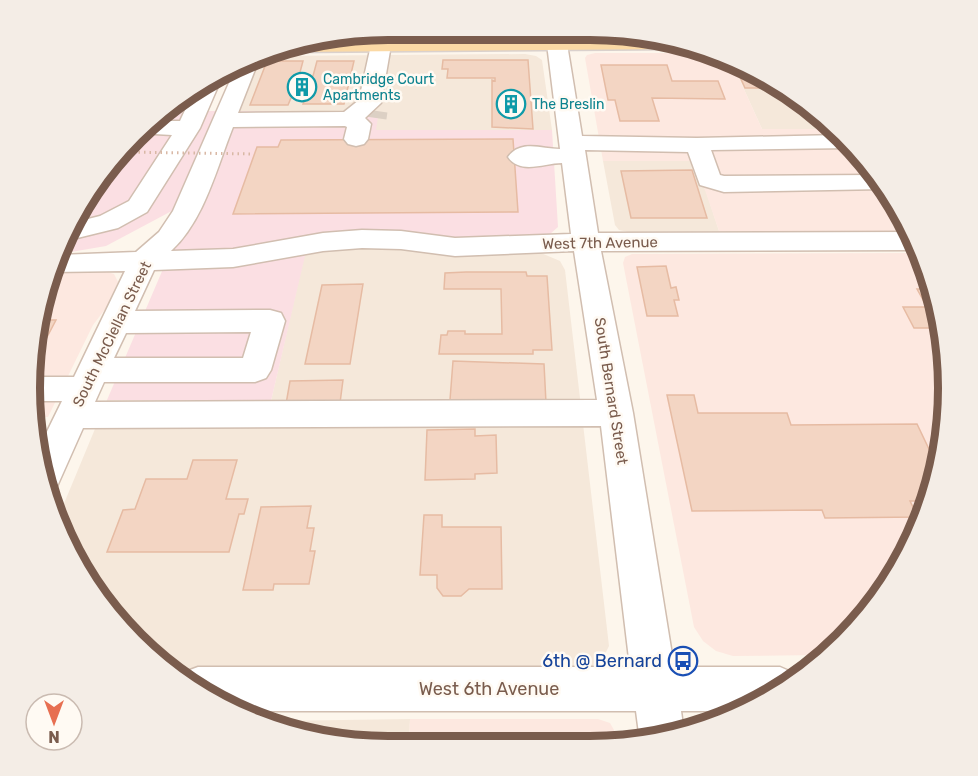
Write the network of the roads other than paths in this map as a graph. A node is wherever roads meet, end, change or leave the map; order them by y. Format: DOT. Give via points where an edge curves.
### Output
graph roads {
  1 [pos="637,43"];
  2 [pos="557,44"];
  3 [pos="381,45"];
  4 [pos="328,46"];
  5 [pos="244,72"];
  6 [pos="204,93"];
  7 [pos="223,120"];
  8 [pos="158,128"];
  9 [pos="188,128"];
  10 [pos="836,142"];
  11 [pos="699,145"];
  12 [pos="544,154"];
  13 [pos="871,183"];
  14 [pos="181,220"];
  15 [pos="78,230"];
  16 [pos="905,241"];
  17 [pos="586,242"];
  18 [pos="290,247"];
  19 [pos="144,260"];
  20 [pos="64,264"];
  21 [pos="116,322"];
  22 [pos="40,389"];
  23 [pos="83,391"];
  24 [pos="616,413"];
  25 [pos="49,465"];
  26 [pos="214,689"];
  27 [pos="655,689"];
  28 [pos="764,689"];
  29 [pos="661,728"];
  1 -- 2 [label="main road"];
  2 -- 3 [label="main road"];
  2 -- 12 [label="street, South Bernard Street"];
  3 -- 4 [label="main road"];
  3 -- 7 [label="street" via="367,122"];
  5 -- 7 [label="street, South McClellan Street"];
  6 -- 9 [label="street"];
  7 -- 14 [label="street, South McClellan Street"];
  8 -- 9 [label="street"];
  9 -- 15 [label="street" via="138,206 109,222"];
  10 -- 11 [label="street"];
  11 -- 12 [label="street"];
  11 -- 13 [label="street" via="709,180 724,184"];
  12 -- 17 [label="street, South Bernard Street"];
  14 -- 18 [label="street, West 7th Avenue" via="181,229 190,239 261,248"];
  14 -- 19 [label="street, South McClellan Street" via="170,238"];
  16 -- 17 [label="street, West 7th Avenue"];
  17 -- 18 [label="street, West 7th Avenue" via="455,247 362,239"];
  17 -- 24 [label="street, South Bernard Street"];
  18 -- 19 [label="street, West 7th Avenue" via="233,258"];
  19 -- 20 [label="street, West 7th Avenue"];
  19 -- 21 [label="street, South McClellan Street"];
  21 -- 23 [label="street, South McClellan Street"];
  21 -- 23 [label="street" via="270,321 255,370"];
  22 -- 23 [label="street"];
  23 -- 24 [label="street"];
  23 -- 25 [label="street, South McClellan Street"];
  24 -- 27 [label="street, South Bernard Street"];
  26 -- 27 [label="street, West 6th Avenue"];
  27 -- 28 [label="street, West 6th Avenue"];
  27 -- 29 [label="street, South Bernard Street"];
}
